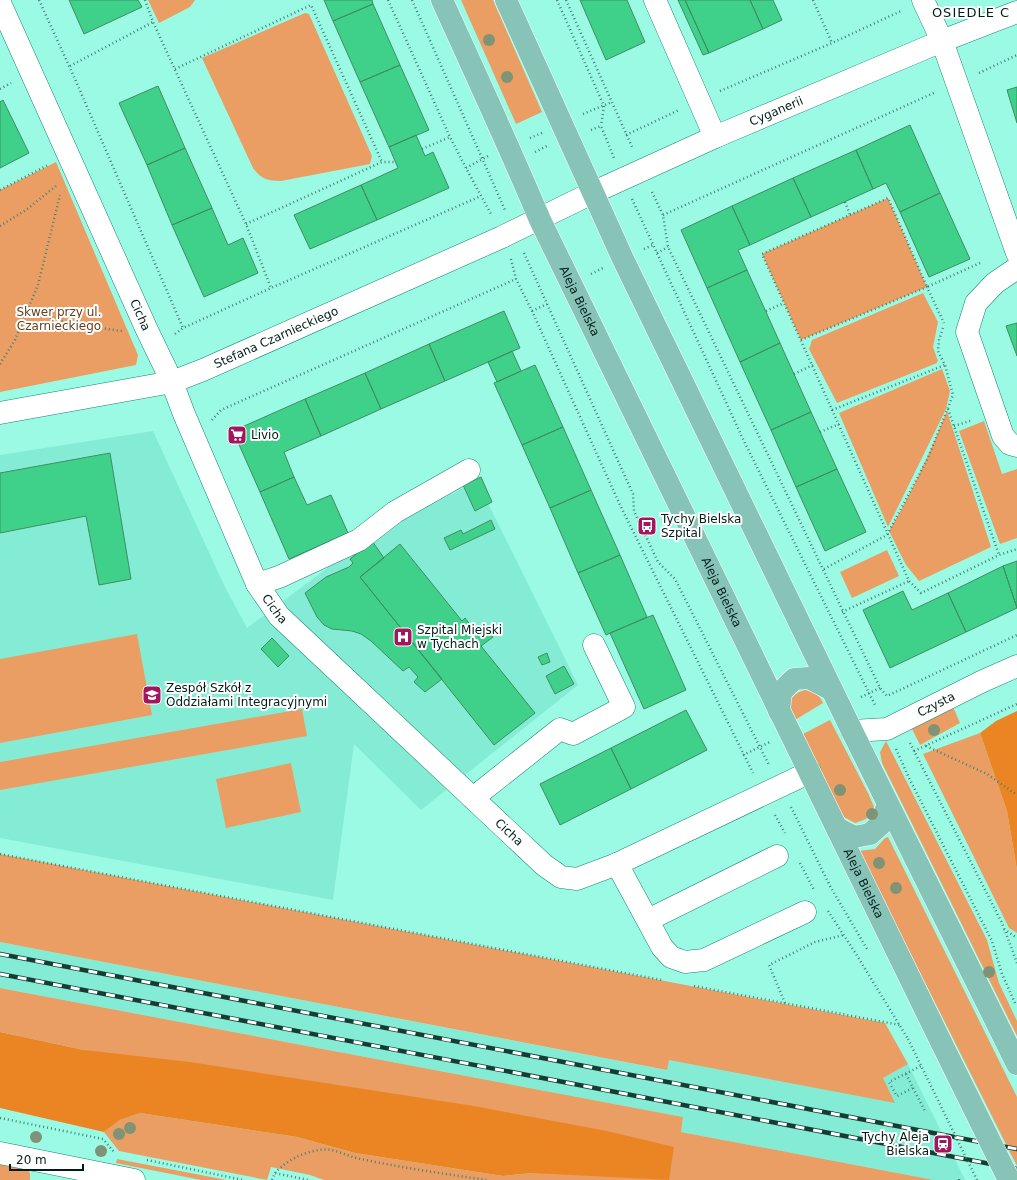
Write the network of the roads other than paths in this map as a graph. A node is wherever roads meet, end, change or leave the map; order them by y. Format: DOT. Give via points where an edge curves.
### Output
graph roads {
  1 [pos="442,0"];
  2 [pos="506,0"];
  3 [pos="655,0"];
  4 [pos="923,0"];
  5 [pos="0,3"];
  6 [pos="1017,12"];
  7 [pos="942,41"];
  8 [pos="715,137"];
  9 [pos="592,193"];
  10 [pos="540,220"];
  11 [pos="1016,256"];
  12 [pos="172,382"];
  13 [pos="0,413"];
  14 [pos="1017,446"];
  15 [pos="469,470"];
  16 [pos="257,584"];
  17 [pos="594,644"];
  18 [pos="1017,666"];
  19 [pos="832,690"];
  20 [pos="779,711"];
  21 [pos="852,731"];
  22 [pos="810,772"];
  23 [pos="472,798"];
  24 [pos="888,804"];
  25 [pos="837,828"];
  26 [pos="787,857"];
  27 [pos="617,864"];
  28 [pos="814,908"];
  29 [pos="648,920"];
  30 [pos="1017,1064"];
  31 [pos="0,1153"];
  32 [pos="134,1180"];
  33 [pos="1009,1180"];
  1 -- 10 [label="main road, Aleja Bielska"];
  2 -- 9 [label="main road"];
  3 -- 8 [label="street"];
  4 -- 7 [label="street"];
  5 -- 12 [label="street, Cicha"];
  6 -- 7 [label="street, Cyganerii"];
  7 -- 8 [label="street, Cyganerii"];
  7 -- 11 [label="street"];
  8 -- 9 [label="street, Cyganerii"];
  9 -- 10 [label="street, Cyganerii"];
  9 -- 19 [label="main road"];
  10 -- 12 [label="street, Stefana Czarnieckiego"];
  10 -- 20 [label="main road, Aleja Bielska"];
  11 -- 14 [label="street" via="976,303 967,332 1004,436 1010,444"];
  12 -- 13 [label="street, Stefana Czarnieckiego"];
  12 -- 16 [label="street, Cicha"];
  15 -- 16 [label="street" via="395,512 358,540 279,577"];
  16 -- 23 [label="street, Cicha" via="279,616"];
  17 -- 23 [label="street" via="624,707 573,734 560,729"];
  18 -- 21 [label="street, Czysta" via="894,726"];
  19 -- 20 [label="main road" via="809,678 794,679 781,692"];
  19 -- 21 [label="main road"];
  20 -- 22 [label="main road, Aleja Bielska"];
  21 -- 24 [label="main road"];
  22 -- 25 [label="main road, Aleja Bielska"];
  22 -- 27 [label="street, Cicha"];
  23 -- 27 [label="street, Cicha" via="561,878 577,879"];
  24 -- 25 [label="main road" via="881,824 870,834 854,837"];
  24 -- 30 [label="main road"];
  25 -- 33 [label="main road, Aleja Bielska, bridge"];
  26 -- 29 [label="street"];
  27 -- 29 [label="street"];
  28 -- 29 [label="street" via="704,960 685,962 671,957 662,947"];
  31 -- 32 [label="street"];
}
